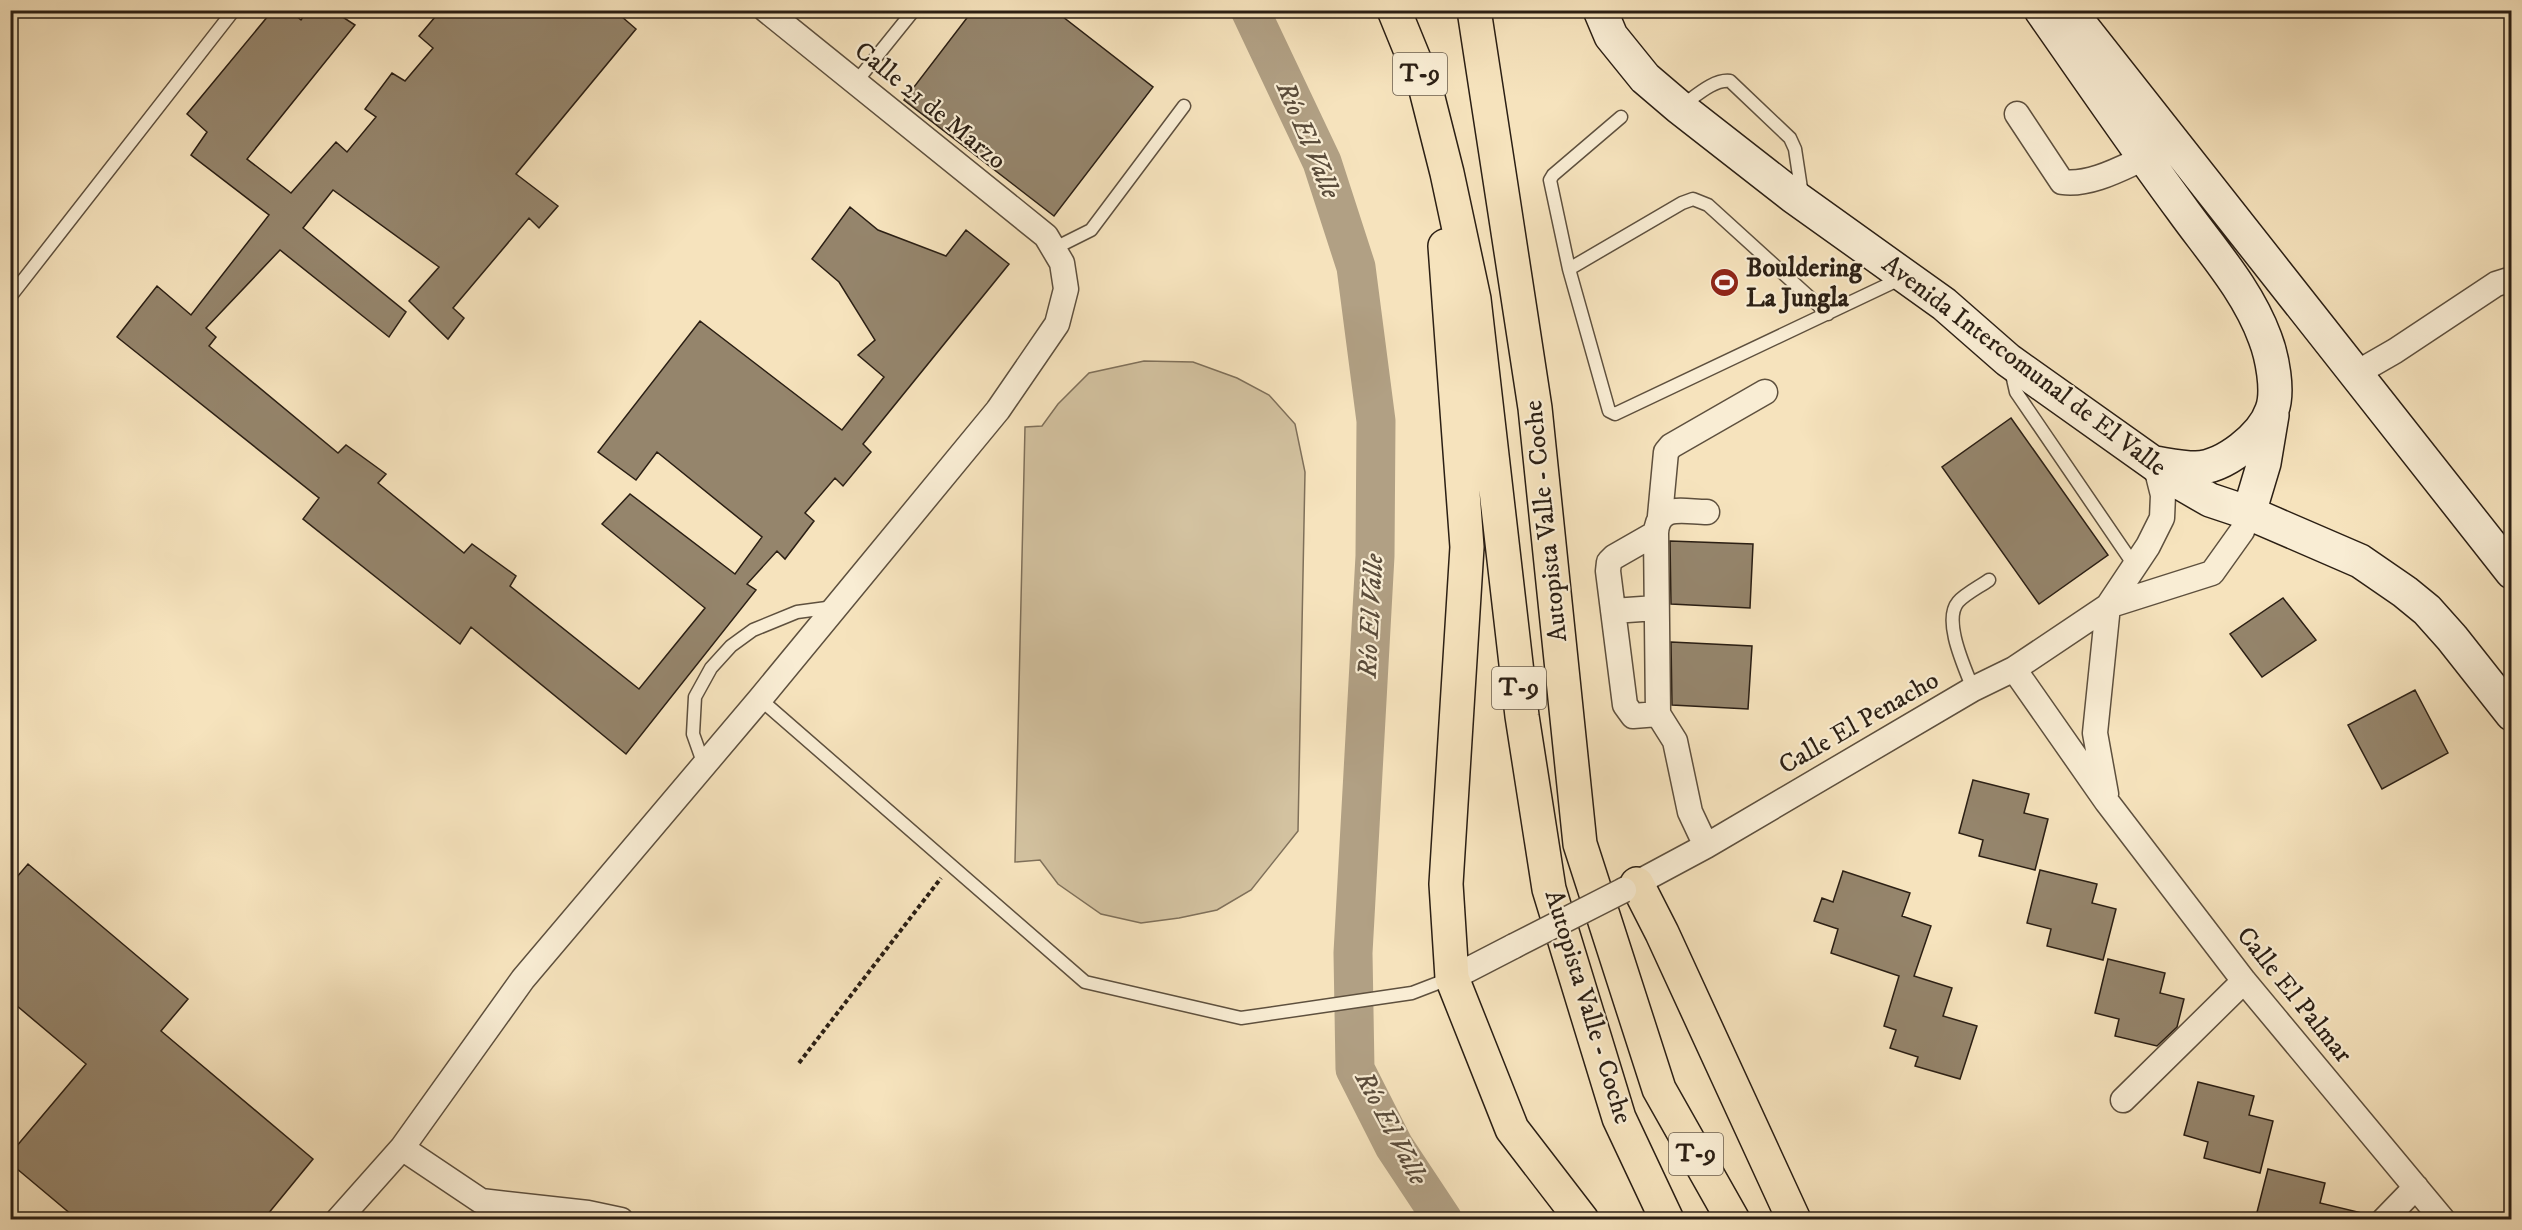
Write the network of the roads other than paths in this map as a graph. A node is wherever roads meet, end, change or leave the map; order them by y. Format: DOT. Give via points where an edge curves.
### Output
graph roads {
  1 [pos="234,10"];
  2 [pos="766,10"];
  3 [pos="914,10"];
  4 [pos="1394,10"];
  5 [pos="1473,10"];
  6 [pos="1600,10"];
  7 [pos="2042,10"];
  8 [pos="2070,10"];
  9 [pos="856,82"];
  10 [pos="1184,106"];
  11 [pos="1679,107"];
  12 [pos="2017,114"];
  13 [pos="1621,117"];
  14 [pos="1438,139"];
  15 [pos="2144,158"];
  16 [pos="1803,202"];
  17 [pos="1053,249"];
  18 [pos="1569,269"];
  19 [pos="1905,276"];
  20 [pos="2511,279"];
  21 [pos="10,297"];
  22 [pos="1828,314"];
  23 [pos="2008,360"];
  24 [pos="2355,374"];
  25 [pos="1765,392"];
  26 [pos="2272,410"];
  27 [pos="2155,463"];
  28 [pos="1707,512"];
  29 [pos="2248,513"];
  30 [pos="1658,524"];
  31 [pos="2134,565"];
  32 [pos="2511,572"];
  33 [pos="1989,580"];
  34 [pos="2108,606"];
  35 [pos="836,607"];
  36 [pos="1656,608"];
  37 [pos="1613,611"];
  38 [pos="2014,669"];
  39 [pos="1973,689"];
  40 [pos="760,699"];
  41 [pos="1658,714"];
  42 [pos="2511,714"];
  43 [pos="704,765"];
  44 [pos="2107,802"];
  45 [pos="1706,846"];
  46 [pos="1630,887"];
  47 [pos="1452,978"];
  48 [pos="2244,981"];
  49 [pos="2123,1100"];
  50 [pos="402,1148"];
  51 [pos="2416,1187"];
  52 [pos="338,1220"];
  53 [pos="621,1220"];
  54 [pos="1582,1220"];
  55 [pos="1667,1220"];
  56 [pos="1733,1220"];
  57 [pos="1794,1220"];
  58 [pos="2384,1220"];
  59 [pos="2444,1220"];
  1 -- 21 [label="lane"];
  2 -- 9 [label="street, Calle 21 de Marzo"];
  3 -- 9 [label="lane"];
  4 -- 14 [label="highway, Autopista Valle - Coche / T-9" via="1425,86"];
  5 -- 56 [label="highway, Autopista Valle - Coche / T-9" via="1535,408 1580,844 1659,1089"];
  6 -- 11 [label="main road, Avenida Intercomunal de El Valle" via="1611,36 1645,78"];
  7 -- 15 [label="main road"];
  8 -- 24 [label="main road"];
  9 -- 17 [label="street, Calle 21 de Marzo" via="1046,236"];
  10 -- 17 [label="lane" via="1091,230"];
  11 -- 16 [label="main road, Avenida Intercomunal de El Valle"];
  11 -- 16 [label="lane" via="1715,84 1730,81 1790,138"];
  12 -- 15 [label="street" via="2062,182 2087,181"];
  13 -- 18 [label="lane" via="1550,180"];
  14 -- 47 [label="highway" via="1467,547 1446,884"];
  14 -- 55 [label="highway, Autopista Valle - Coche / T-9" via="1474,299 1522,716 1549,889 1619,1118"];
  15 -- 26 [label="main road" via="2253,311 2274,371"];
  16 -- 19 [label="main road, Avenida Intercomunal de El Valle"];
  17 -- 35 [label="street, Calle 21 de Marzo" via="1062,263 1066,290 1057,324 998,410"];
  18 -- 22 [label="lane" via="1693,199 1708,205"];
  18 -- 22 [label="lane" via="1606,405 1615,414"];
  19 -- 22 [label="lane"];
  19 -- 23 [label="main road, Avenida Intercomunal de El Valle"];
  20 -- 24 [label="street" via="2496,284"];
  23 -- 27 [label="main road, Avenida Intercomunal de El Valle"];
  23 -- 31 [label="lane" via="2016,392"];
  24 -- 32 [label="main road"];
  25 -- 30 [label="street" via="1666,452"];
  26 -- 27 [label="main road" via="2247,444 2226,459 2196,468"];
  26 -- 29 [label="main road" via="2264,463"];
  27 -- 29 [label="main road, Avenida Intercomunal de El Valle" via="2210,500"];
  27 -- 31 [label="street" via="2163,495 2162,518"];
  28 -- 30 [label="street" via="1667,512"];
  29 -- 34 [label="street" via="2242,531 2212,573"];
  29 -- 42 [label="main road, Avenida Intercomunal de El Valle" via="2360,561 2405,592 2452,638"];
  30 -- 36 [label="street"];
  30 -- 37 [label="street" via="1610,562"];
  31 -- 34 [label="street"];
  33 -- 39 [label="lane" via="1957,603 1953,614 1953,629"];
  34 -- 38 [label="street, Calle El Penacho"];
  34 -- 44 [label="street, Calle El Palmar" via="2095,733"];
  35 -- 40 [label="street, Calle 21 de Marzo"];
  35 -- 43 [label="lane" via="796,612 753,630 711,668 695,697 693,735"];
  36 -- 37 [label="street"];
  36 -- 41 [label="street"];
  37 -- 41 [label="street" via="1625,705 1633,716"];
  38 -- 39 [label="street, Calle El Penacho"];
  38 -- 44 [label="street, Calle El Palmar"];
  39 -- 45 [label="street, Calle El Penacho"];
  40 -- 43 [label="street, Calle 21 de Marzo"];
  40 -- 47 [label="lane" via="1085,982 1241,1018 1412,993"];
  41 -- 45 [label="street" via="1675,741 1690,812"];
  43 -- 50 [label="street, Calle 21 de Marzo" via="523,979"];
  44 -- 48 [label="street, Calle El Palmar"];
  45 -- 46 [label="street, Calle El Penacho"];
  46 -- 47 [label="street, Calle El Penacho, bridge"];
  46 -- 57 [label="highway" via="1662,933"];
  47 -- 54 [label="highway" via="1512,1129"];
  48 -- 49 [label="street"];
  48 -- 51 [label="street, Calle El Palmar"];
  50 -- 52 [label="street, Calle 21 de Marzo"];
  50 -- 53 [label="street" via="481,1201"];
  51 -- 58 [label="street"];
  51 -- 59 [label="street, Calle El Palmar"];
}
